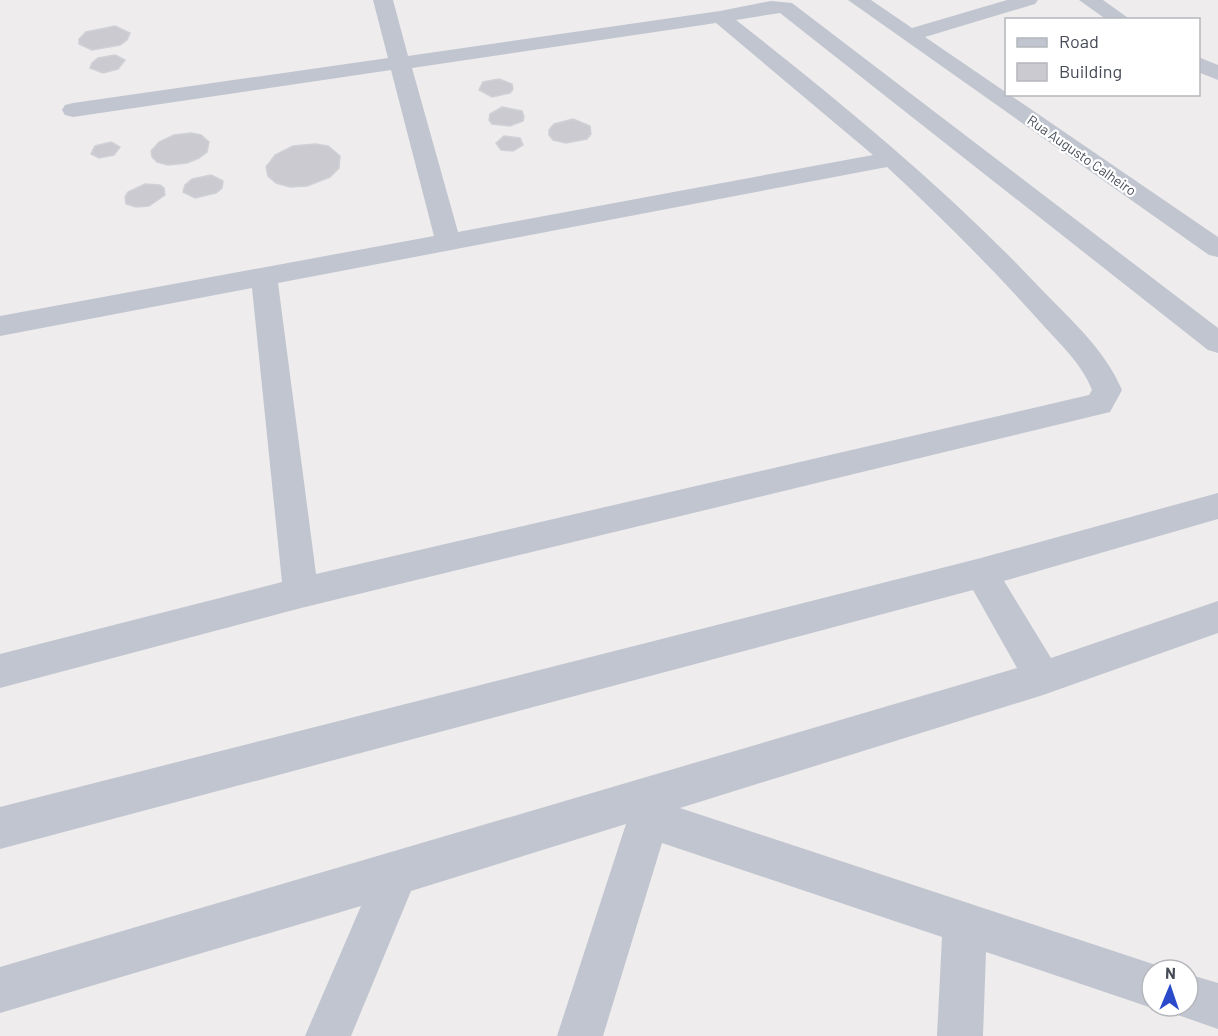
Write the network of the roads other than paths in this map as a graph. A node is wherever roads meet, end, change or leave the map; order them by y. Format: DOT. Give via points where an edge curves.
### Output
graph roads {
  1 [pos="383,0"];
  2 [pos="858,0"];
  3 [pos="1028,0"];
  4 [pos="1089,0"];
  5 [pos="720,17"];
  6 [pos="1119,18"];
  7 [pos="909,35"];
  8 [pos="400,64"];
  9 [pos="1200,64"];
  10 [pos="1218,75"];
  11 [pos="73,110"];
  12 [pos="890,159"];
  13 [pos="448,242"];
  14 [pos="1218,249"];
  15 [pos="264,275"];
  16 [pos="0,326"];
  17 [pos="1218,343"];
  18 [pos="1218,506"];
  19 [pos="981,573"];
  20 [pos="301,593"];
  21 [pos="1218,617"];
  22 [pos="0,672"];
  23 [pos="1043,678"];
  24 [pos="640,809"];
  25 [pos="0,828"];
  26 [pos="398,874"];
  27 [pos="965,923"];
  28 [pos="1140,981"];
  29 [pos="0,990"];
  30 [pos="1200,1001"];
  31 [pos="1218,1006"];
  32 [pos="328,1036"];
  33 [pos="580,1036"];
  34 [pos="960,1036"];
  1 -- 8 [label="street"];
  2 -- 7 [label="street, Rua Augusto Calheiro"];
  3 -- 7 [label="street"];
  4 -- 6 [label="street"];
  5 -- 8 [label="street"];
  5 -- 12 [label="street" via="830,104"];
  5 -- 17 [label="street" via="771,7 790,9"];
  7 -- 14 [label="street, Rua Augusto Calheiro"];
  8 -- 11 [label="street"];
  8 -- 13 [label="street"];
  9 -- 10 [label="street"];
  12 -- 13 [label="street"];
  12 -- 20 [label="street" via="958,219 1099,370 1107,390 1099,404"];
  13 -- 15 [label="street"];
  15 -- 16 [label="street"];
  15 -- 20 [label="street"];
  18 -- 19 [label="street"];
  19 -- 23 [label="street"];
  19 -- 25 [label="street"];
  20 -- 22 [label="street"];
  21 -- 23 [label="street"];
  23 -- 24 [label="street"];
  24 -- 26 [label="street"];
  24 -- 27 [label="street"];
  24 -- 33 [label="street"];
  26 -- 29 [label="street"];
  26 -- 32 [label="street"];
  27 -- 28 [label="street"];
  27 -- 34 [label="street"];
  30 -- 31 [label="street"];
}
